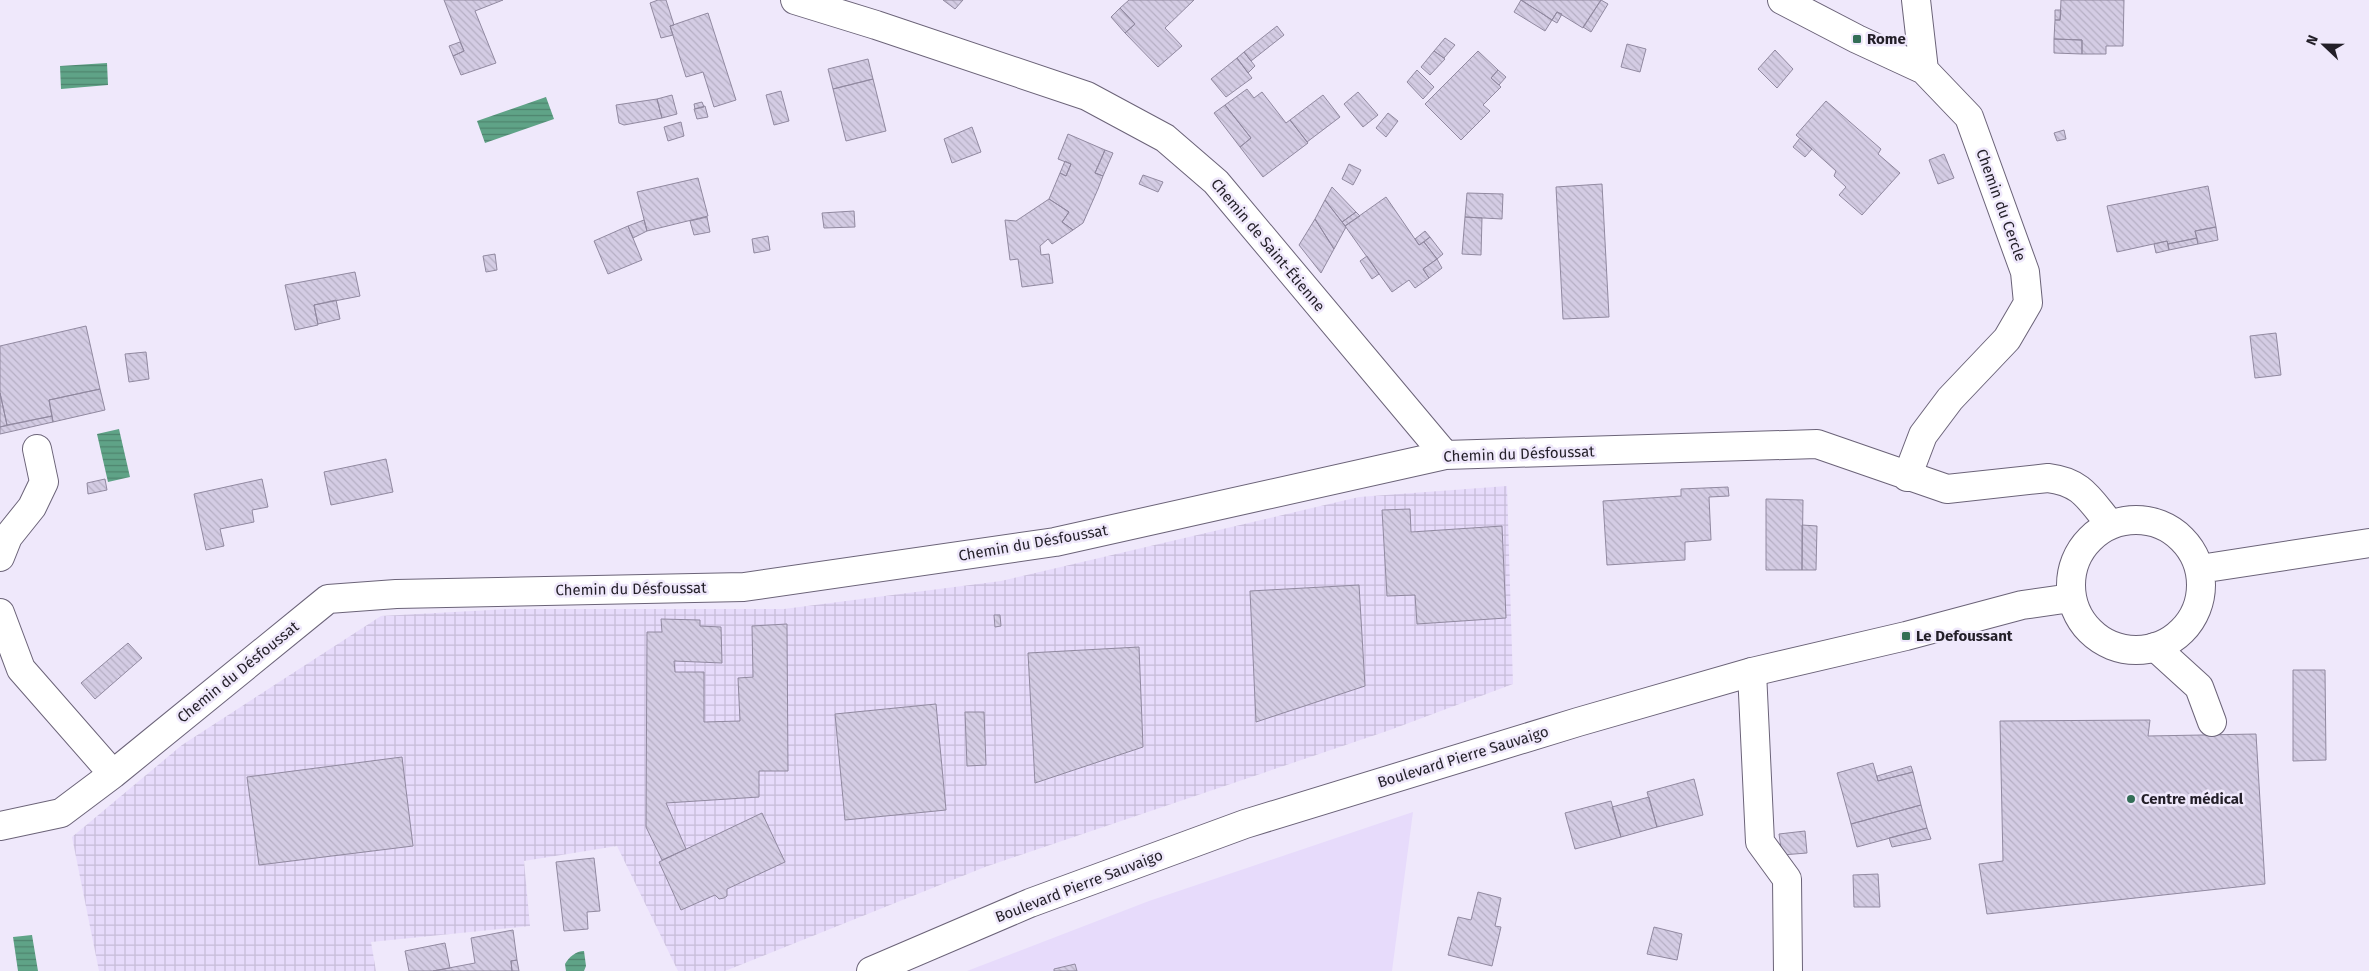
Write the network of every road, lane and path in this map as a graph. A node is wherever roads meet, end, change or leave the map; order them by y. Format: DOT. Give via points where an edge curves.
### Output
graph roads {
  1 [pos="795,0"];
  2 [pos="1782,0"];
  3 [pos="1916,0"];
  4 [pos="1924,70"];
  5 [pos="37,449"];
  6 [pos="1445,455"];
  7 [pos="1906,477"];
  8 [pos="2110,524"];
  9 [pos="2369,543"];
  10 [pos="0,558"];
  11 [pos="2200,568"];
  12 [pos="2071,598"];
  13 [pos="0,613"];
  14 [pos="2155,647"];
  15 [pos="1752,672"];
  16 [pos="2212,722"];
  17 [pos="113,774"];
  18 [pos="0,826"];
  19 [pos="871,971"];
  20 [pos="1788,971"];
  1 -- 6 [label="street, Chemin de Saint-Étienne" via="1087,96 1165,138 1216,182"];
  2 -- 4 [label="street, Chemin du Cercle"];
  3 -- 4 [label="street"];
  4 -- 7 [label="street, Chemin du Cercle" via="1969,117 2025,272 2028,303 2007,339 1950,399 1923,435"];
  5 -- 10 [label="street" via="44,482 32,507 8,537"];
  6 -- 7 [label="street, Chemin du Désfoussat" via="1817,444"];
  6 -- 17 [label="street, Chemin du Désfoussat" via="1054,542 744,587 396,594 328,599"];
  7 -- 8 [label="street, Chemin du Désfoussat" via="1947,489 2048,478 2063,480 2078,486"];
  8 -- 11 [label="street" via="2132,518 2155,521 2175,531 2190,548"];
  8 -- 12 [label="street" via="2091,536 2077,554 2070,575"];
  9 -- 11 [label="street"];
  11 -- 14 [label="street" via="2202,589 2197,610 2186,628 2170,641"];
  12 -- 14 [label="street" via="2078,617 2092,634 2109,645 2130,650"];
  12 -- 15 [label="street, Boulevard Pierre Sauvaigo" via="2022,604 1906,636"];
  13 -- 17 [label="street" via="21,669"];
  14 -- 16 [label="street" via="2199,687"];
  15 -- 19 [label="street, Boulevard Pierre Sauvaigo" via="1245,824 1030,903"];
  15 -- 20 [label="street" via="1760,842 1787,879"];
  17 -- 18 [label="street, Chemin du Désfoussat" via="61,813"];
}
